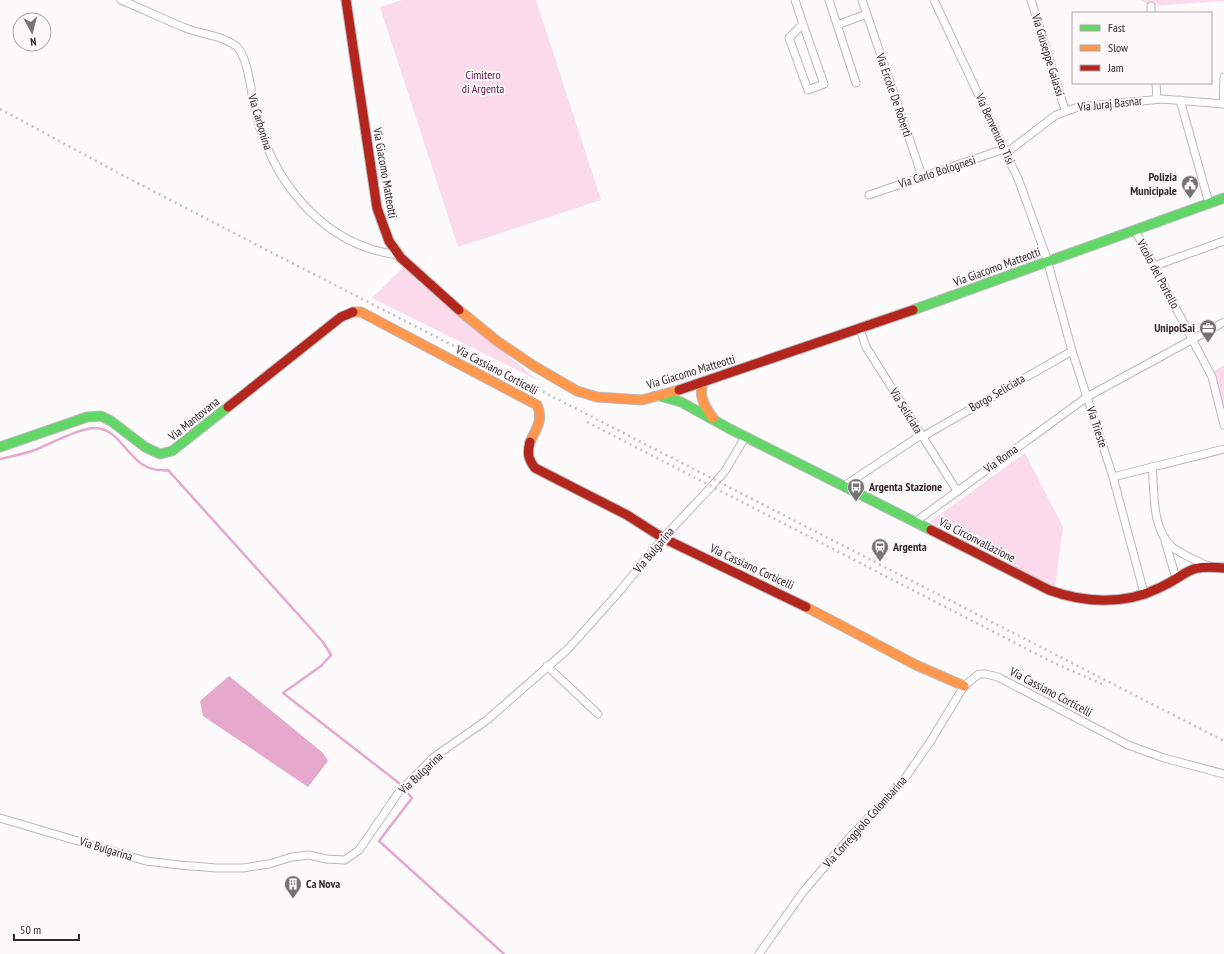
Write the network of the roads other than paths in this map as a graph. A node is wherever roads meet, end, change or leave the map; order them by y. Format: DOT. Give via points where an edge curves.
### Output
graph roads {
  1 [pos="121,0"];
  2 [pos="346,0"];
  3 [pos="795,0"];
  4 [pos="828,0"];
  5 [pos="862,0"];
  6 [pos="934,0"];
  7 [pos="1031,0"];
  8 [pos="867,14"];
  9 [pos="803,24"];
  10 [pos="837,25"];
  11 [pos="1224,77"];
  12 [pos="856,83"];
  13 [pos="1156,84"];
  14 [pos="1156,99"];
  15 [pos="1180,100"];
  16 [pos="1223,104"];
  17 [pos="1065,110"];
  18 [pos="1005,151"];
  19 [pos="922,176"];
  20 [pos="869,195"];
  21 [pos="1224,198"];
  22 [pos="1209,203"];
  23 [pos="1135,230"];
  24 [pos="1224,241"];
  25 [pos="398,255"];
  26 [pos="1048,261"];
  27 [pos="1154,266"];
  28 [pos="341,317"];
  29 [pos="1224,322"];
  30 [pos="860,329"];
  31 [pos="1192,339"];
  32 [pos="1072,351"];
  33 [pos="703,382"];
  34 [pos="659,396"];
  35 [pos="1087,397"];
  36 [pos="1224,425"];
  37 [pos="730,429"];
  38 [pos="746,436"];
  39 [pos="922,436"];
  40 [pos="0,447"];
  41 [pos="1224,449"];
  42 [pos="1152,467"];
  43 [pos="1113,477"];
  44 [pos="844,486"];
  45 [pos="957,491"];
  46 [pos="915,522"];
  47 [pos="1163,537"];
  48 [pos="663,538"];
  49 [pos="1210,567"];
  50 [pos="1224,568"];
  51 [pos="1176,578"];
  52 [pos="1144,593"];
  53 [pos="547,666"];
  54 [pos="964,686"];
  55 [pos="598,714"];
  56 [pos="1224,774"];
  57 [pos="0,818"];
  58 [pos="759,954"];
  1 -- 25 [label="street, Via Carbonina" via="188,29 226,40 236,46 245,61 257,117 271,157 294,195 319,220 346,238 367,248"];
  2 -- 25 [label="street, Via Giacomo Matteotti" via="377,208 386,234"];
  3 -- 9 [label="street"];
  4 -- 10 [label="street"];
  5 -- 8 [label="street, Via Ercole De Roberti"];
  6 -- 18 [label="street, Via Benvenuto Tisi"];
  7 -- 17 [label="street, Via Giuseppe Galassi"];
  8 -- 10 [label="street"];
  8 -- 19 [label="street, Via Ercole De Roberti"];
  9 -- 9 [label="street" via="824,84 808,90 789,38"];
  10 -- 12 [label="street"];
  11 -- 16 [label="street"];
  13 -- 14 [label="street"];
  14 -- 15 [label="street, Via Juraj Basnar"];
  14 -- 17 [label="street, Via Juraj Basnar" via="1078,106"];
  15 -- 16 [label="street, Via Juraj Basnar"];
  15 -- 22 [label="street"];
  17 -- 18 [label="street, Via Juraj Basnar"];
  18 -- 19 [label="street, Via Carlo Bolognesi"];
  18 -- 26 [label="street, Via Benvenuto Tisi" via="1021,186"];
  19 -- 20 [label="street, Via Carlo Bolognesi"];
  21 -- 22 [label="street, Via Giacomo Matteotti"];
  22 -- 23 [label="street, Via Giacomo Matteotti"];
  23 -- 26 [label="street, Via Giacomo Matteotti"];
  23 -- 27 [label="street, Vicolo del Portello"];
  24 -- 27 [label="street"];
  25 -- 34 [label="street, Via Giacomo Matteotti" via="457,309 497,341 567,386 587,394 612,399 642,400"];
  26 -- 30 [label="street, Via Giacomo Matteotti"];
  26 -- 32 [label="street, Via Trieste"];
  27 -- 31 [label="street, Vicolo del Portello"];
  28 -- 40 [label="street, Via Mantovana" via="172,451 160,454 145,447 101,416 87,417"];
  28 -- 48 [label="street, Via Cassiano Corticelli" via="356,311 366,314 537,405 541,417 527,449 529,462 535,468 627,515"];
  29 -- 31 [label="street, Via Roma"];
  30 -- 33 [label="street, Via Giacomo Matteotti"];
  30 -- 39 [label="street, Via Seliciata" via="866,347"];
  31 -- 35 [label="street, Via Roma"];
  31 -- 36 [label="street, Vicolo del Portello" via="1212,378"];
  32 -- 35 [label="street, Via Trieste"];
  32 -- 39 [label="street, Borgo Seliciata"];
  33 -- 34 [label="street, Via Giacomo Matteotti"];
  33 -- 37 [label="street, Via Circonvallazione" via="700,394 709,413"];
  34 -- 37 [label="street, Via Circonvallazione" via="681,402"];
  35 -- 43 [label="street, Via Trieste"];
  35 -- 45 [label="street, Via Roma"];
  37 -- 38 [label="street, Via Circonvallazione"];
  38 -- 44 [label="street, Via Circonvallazione"];
  38 -- 48 [label="street, Via Bulgarina" via="725,471"];
  39 -- 44 [label="street, Borgo Seliciata"];
  39 -- 45 [label="street, Via Seliciata"];
  41 -- 42 [label="street"];
  42 -- 43 [label="street"];
  42 -- 47 [label="street" via="1158,521"];
  43 -- 52 [label="street, Via Trieste"];
  44 -- 46 [label="street, Via Circonvallazione"];
  45 -- 46 [label="street, Via Roma"];
  46 -- 52 [label="street, Via Circonvallazione" via="1067,598 1088,601"];
  47 -- 49 [label="street" via="1179,552"];
  47 -- 51 [label="street"];
  48 -- 53 [label="street, Via Bulgarina" via="568,649"];
  48 -- 54 [label="street, Via Cassiano Corticelli" via="782,594 916,665"];
  49 -- 50 [label="street, Via Circonvallazione"];
  49 -- 51 [label="street, Via Circonvallazione" via="1191,569"];
  51 -- 52 [label="street, Via Circonvallazione" via="1157,590"];
  53 -- 55 [label="street"];
  53 -- 57 [label="street, Via Bulgarina" via="487,720 434,757 400,790 359,850 345,860 326,859 309,854 242,868 146,861"];
  54 -- 56 [label="street, Via Cassiano Corticelli" via="979,674 990,674 1128,745 1164,758"];
  54 -- 58 [label="street, Via Correggiolo Colombarina" via="932,740 901,784 849,838 803,892"];
}
